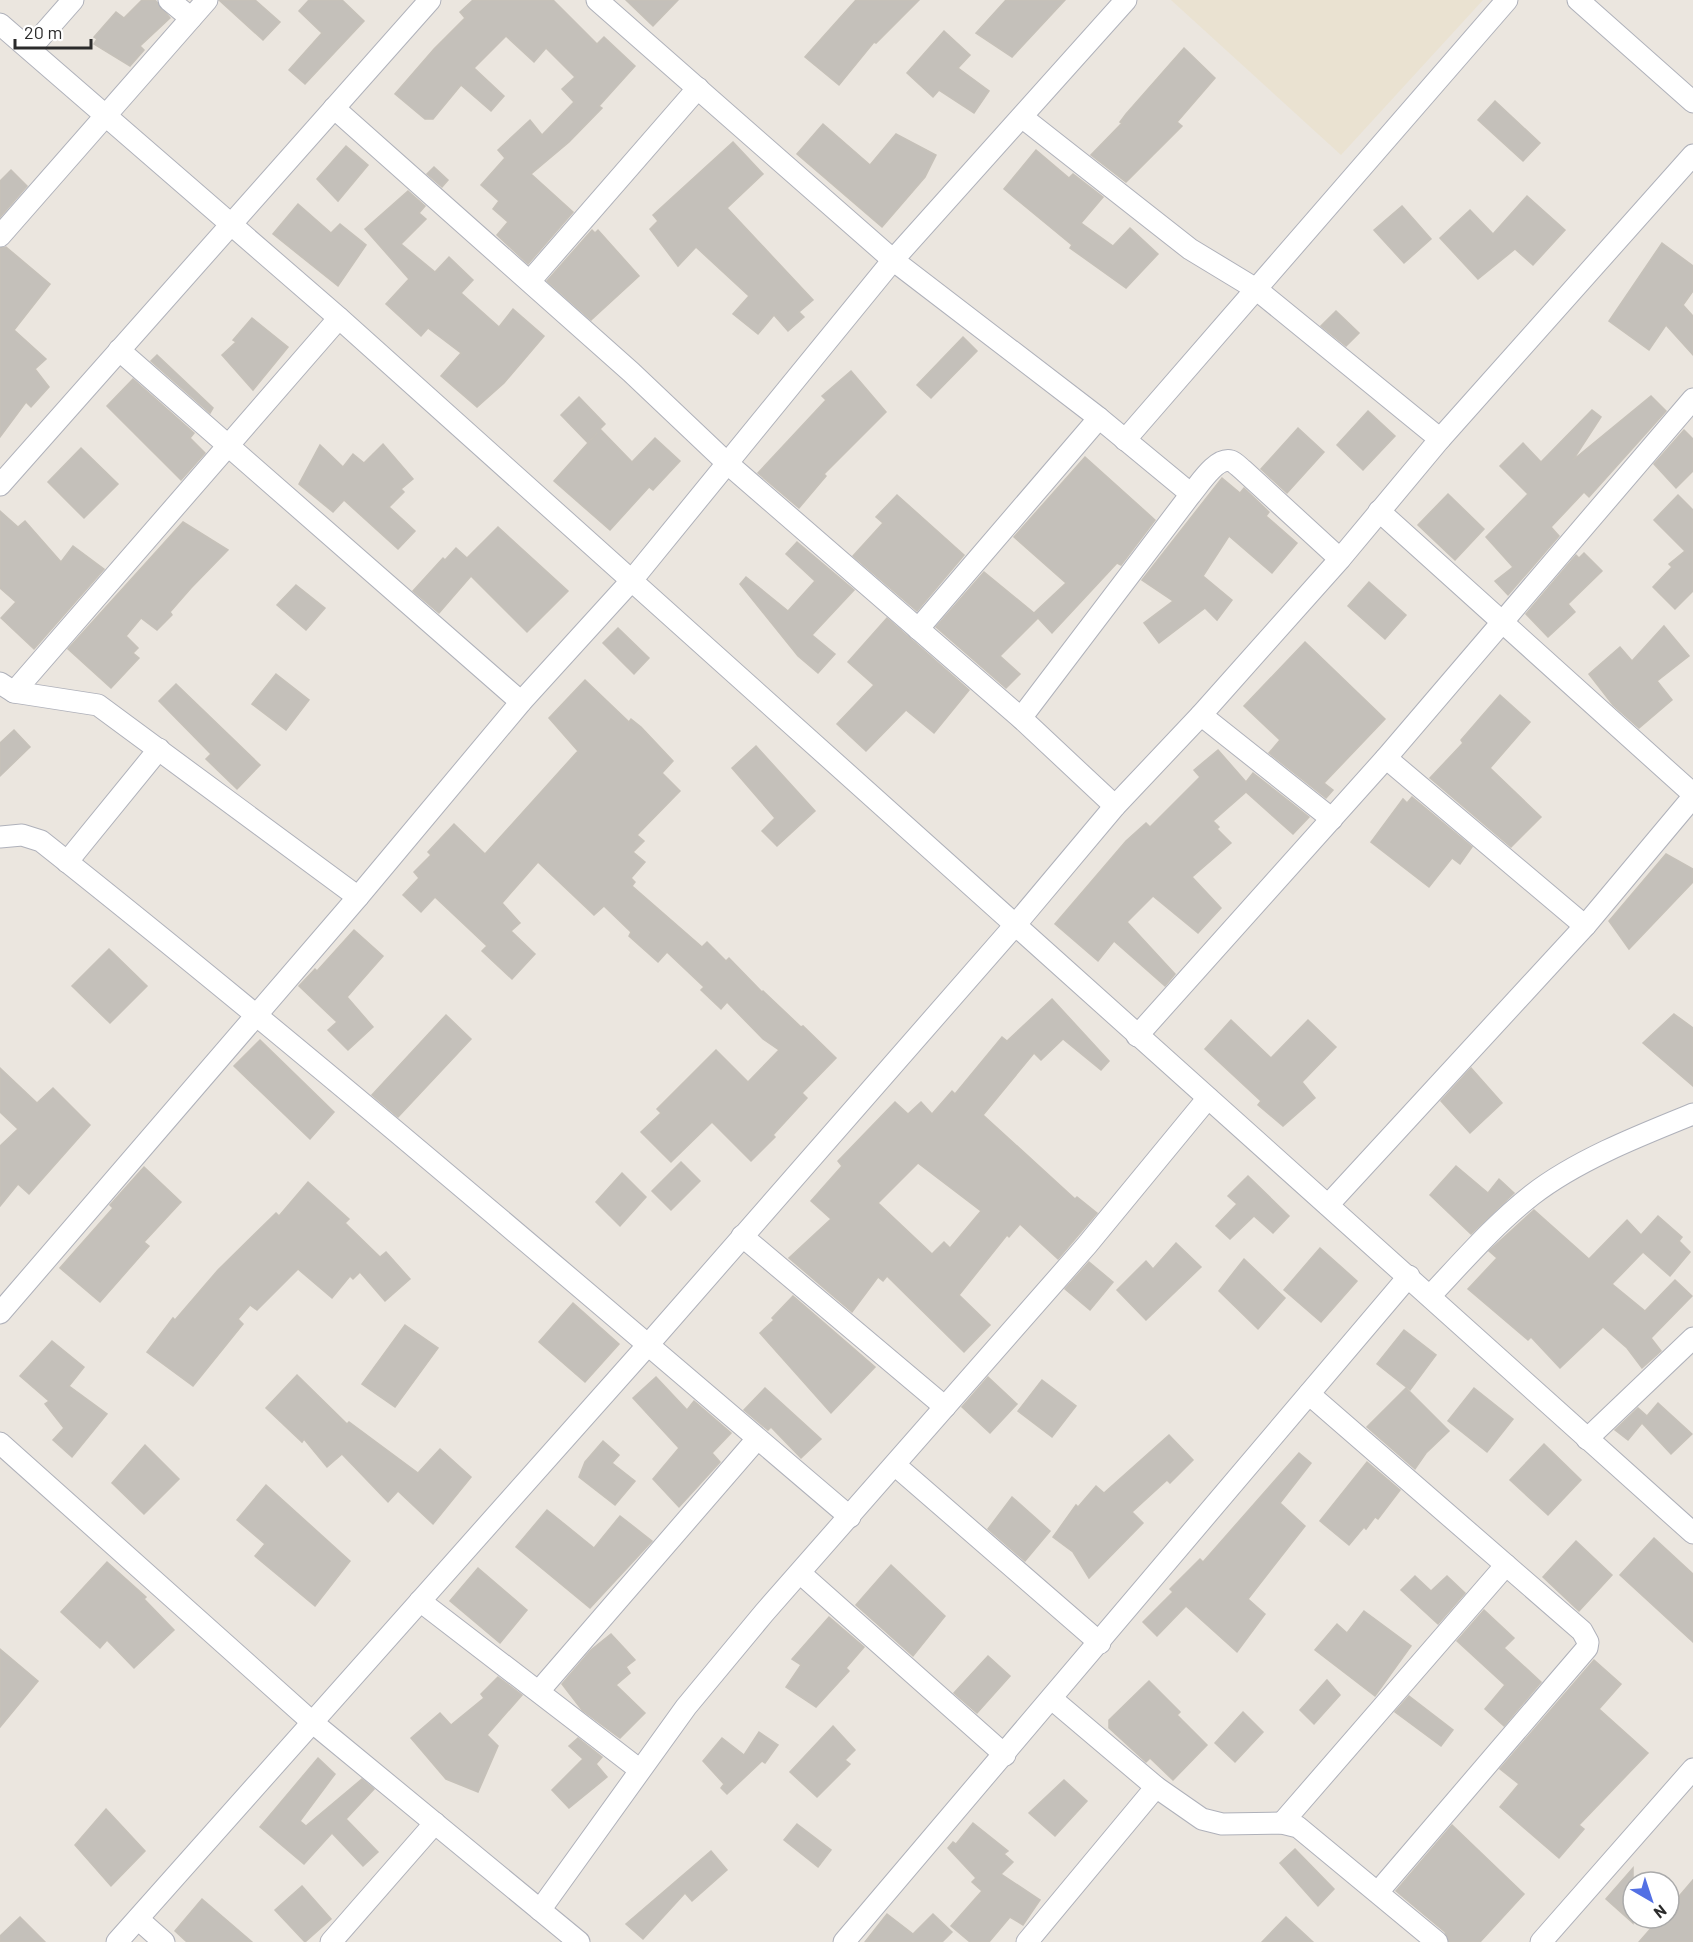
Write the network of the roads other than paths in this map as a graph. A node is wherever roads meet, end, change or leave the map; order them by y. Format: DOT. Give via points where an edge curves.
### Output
graph roads {
  1 [pos="72,0"];
  2 [pos="169,0"];
  3 [pos="207,0"];
  4 [pos="430,0"];
  5 [pos="597,0"];
  6 [pos="1126,0"];
  7 [pos="1507,0"];
  8 [pos="1578,0"];
  9 [pos="191,18"];
  10 [pos="0,24"];
  11 [pos="30,50"];
  12 [pos="698,88"];
  13 [pos="1693,102"];
  14 [pos="334,108"];
  15 [pos="108,115"];
  16 [pos="1022,117"];
  17 [pos="1693,155"];
  18 [pos="231,224"];
  19 [pos="1,232"];
  20 [pos="892,260"];
  21 [pos="530,281"];
  22 [pos="1256,289"];
  23 [pos="339,318"];
  24 [pos="119,350"];
  25 [pos="1693,399"];
  26 [pos="1099,418"];
  27 [pos="1440,439"];
  28 [pos="1125,440"];
  29 [pos="226,446"];
  30 [pos="727,463"];
  31 [pos="0,485"];
  32 [pos="1191,494"];
  33 [pos="1379,511"];
  34 [pos="1340,559"];
  35 [pos="632,580"];
  36 [pos="1502,621"];
  37 [pos="918,629"];
  38 [pos="7,688"];
  39 [pos="522,702"];
  40 [pos="1201,715"];
  41 [pos="1020,718"];
  42 [pos="159,749"];
  43 [pos="1386,758"];
  44 [pos="1693,795"];
  45 [pos="1115,806"];
  46 [pos="1332,819"];
  47 [pos="0,837"];
  48 [pos="67,861"];
  49 [pos="358,897"];
  50 [pos="1016,924"];
  51 [pos="1585,926"];
  52 [pos="258,1013"];
  53 [pos="1137,1036"];
  54 [pos="1208,1098"];
  55 [pos="1693,1114"];
  56 [pos="1328,1205"];
  57 [pos="742,1236"];
  58 [pos="1409,1276"];
  59 [pos="1431,1295"];
  60 [pos="0,1313"];
  61 [pos="1693,1338"];
  62 [pos="647,1346"];
  63 [pos="1310,1394"];
  64 [pos="945,1407"];
  65 [pos="758,1438"];
  66 [pos="1587,1439"];
  67 [pos="0,1443"];
  68 [pos="895,1466"];
  69 [pos="849,1517"];
  70 [pos="1689,1522"];
  71 [pos="1506,1565"];
  72 [pos="800,1573"];
  73 [pos="420,1601"];
  74 [pos="1100,1643"];
  75 [pos="538,1691"];
  76 [pos="1052,1698"];
  77 [pos="312,1722"];
  78 [pos="1005,1755"];
  79 [pos="1693,1769"];
  80 [pos="640,1770"];
  81 [pos="1156,1787"];
  82 [pos="435,1823"];
  83 [pos="1282,1823"];
  84 [pos="1378,1892"];
  85 [pos="540,1910"];
  86 [pos="138,1919"];
  87 [pos="117,1942"];
  88 [pos="164,1942"];
  89 [pos="331,1942"];
  90 [pos="579,1942"];
  91 [pos="844,1942"];
  92 [pos="1027,1942"];
  93 [pos="1437,1942"];
  94 [pos="1541,1942"];
  1 -- 11 [label="street"];
  2 -- 9 [label="street"];
  3 -- 9 [label="street"];
  4 -- 14 [label="street"];
  5 -- 12 [label="street"];
  6 -- 16 [label="street"];
  7 -- 22 [label="street"];
  8 -- 13 [label="street"];
  9 -- 15 [label="street"];
  10 -- 11 [label="street"];
  11 -- 15 [label="street"];
  12 -- 20 [label="street"];
  12 -- 21 [label="street"];
  14 -- 18 [label="street"];
  14 -- 21 [label="street"];
  15 -- 18 [label="street"];
  15 -- 19 [label="street"];
  16 -- 20 [label="street"];
  16 -- 22 [label="street" via="1190,249"];
  17 -- 27 [label="street"];
  18 -- 23 [label="street"];
  18 -- 24 [label="street"];
  20 -- 26 [label="street"];
  20 -- 30 [label="street"];
  21 -- 30 [label="street"];
  22 -- 27 [label="street"];
  22 -- 28 [label="street"];
  23 -- 29 [label="street"];
  23 -- 35 [label="street"];
  24 -- 29 [label="street"];
  24 -- 31 [label="street"];
  25 -- 36 [label="street"];
  26 -- 28 [label="street"];
  26 -- 37 [label="street"];
  27 -- 33 [label="street"];
  28 -- 32 [label="street"];
  29 -- 38 [label="street"];
  29 -- 39 [label="street"];
  30 -- 35 [label="street"];
  30 -- 37 [label="street"];
  32 -- 34 [label="street" via="1215,467 1232,461"];
  32 -- 41 [label="street"];
  33 -- 34 [label="street"];
  33 -- 36 [label="street"];
  34 -- 40 [label="street"];
  35 -- 39 [label="street"];
  35 -- 50 [label="street"];
  36 -- 43 [label="street"];
  36 -- 44 [label="street"];
  37 -- 41 [label="street"];
  38 -- 42 [label="street" via="98,705"];
  39 -- 49 [label="street"];
  40 -- 45 [label="street"];
  40 -- 46 [label="street"];
  41 -- 45 [label="street"];
  42 -- 48 [label="street"];
  42 -- 49 [label="street"];
  43 -- 46 [label="street"];
  43 -- 51 [label="street"];
  44 -- 51 [label="street"];
  45 -- 50 [label="street"];
  46 -- 53 [label="street"];
  47 -- 48 [label="street" via="21,835 41,841"];
  48 -- 52 [label="street"];
  49 -- 52 [label="street"];
  50 -- 53 [label="street"];
  50 -- 57 [label="street"];
  51 -- 56 [label="street"];
  52 -- 60 [label="street"];
  52 -- 62 [label="street"];
  53 -- 54 [label="street"];
  54 -- 56 [label="street"];
  54 -- 64 [label="street" via="1087,1245"];
  55 -- 59 [label="street" via="1574,1169 1534,1193"];
  56 -- 58 [label="street"];
  57 -- 62 [label="street"];
  57 -- 64 [label="street"];
  58 -- 59 [label="street"];
  58 -- 63 [label="street"];
  59 -- 66 [label="street"];
  61 -- 66 [label="street"];
  62 -- 65 [label="street"];
  62 -- 73 [label="street"];
  63 -- 71 [label="street"];
  63 -- 74 [label="street"];
  64 -- 68 [label="street"];
  65 -- 69 [label="street"];
  65 -- 75 [label="street"];
  66 -- 70 [label="street"];
  67 -- 77 [label="street"];
  68 -- 69 [label="street"];
  68 -- 74 [label="street"];
  69 -- 72 [label="street"];
  71 -- 83 [label="street"];
  71 -- 84 [label="street" via="1582,1631 1587,1648"];
  72 -- 78 [label="street"];
  72 -- 80 [label="street" via="686,1707"];
  73 -- 75 [label="street"];
  73 -- 77 [label="street"];
  74 -- 76 [label="street"];
  75 -- 80 [label="street"];
  76 -- 78 [label="street"];
  76 -- 81 [label="street"];
  77 -- 82 [label="street"];
  77 -- 86 [label="street"];
  78 -- 91 [label="street"];
  79 -- 94 [label="street"];
  80 -- 85 [label="street"];
  81 -- 83 [label="street" via="1202,1819 1222,1824"];
  81 -- 92 [label="street"];
  82 -- 85 [label="street"];
  82 -- 89 [label="street"];
  83 -- 84 [label="street" via="1298,1827"];
  84 -- 93 [label="street"];
  85 -- 90 [label="street"];
  86 -- 87 [label="street"];
  86 -- 88 [label="street"];
}
